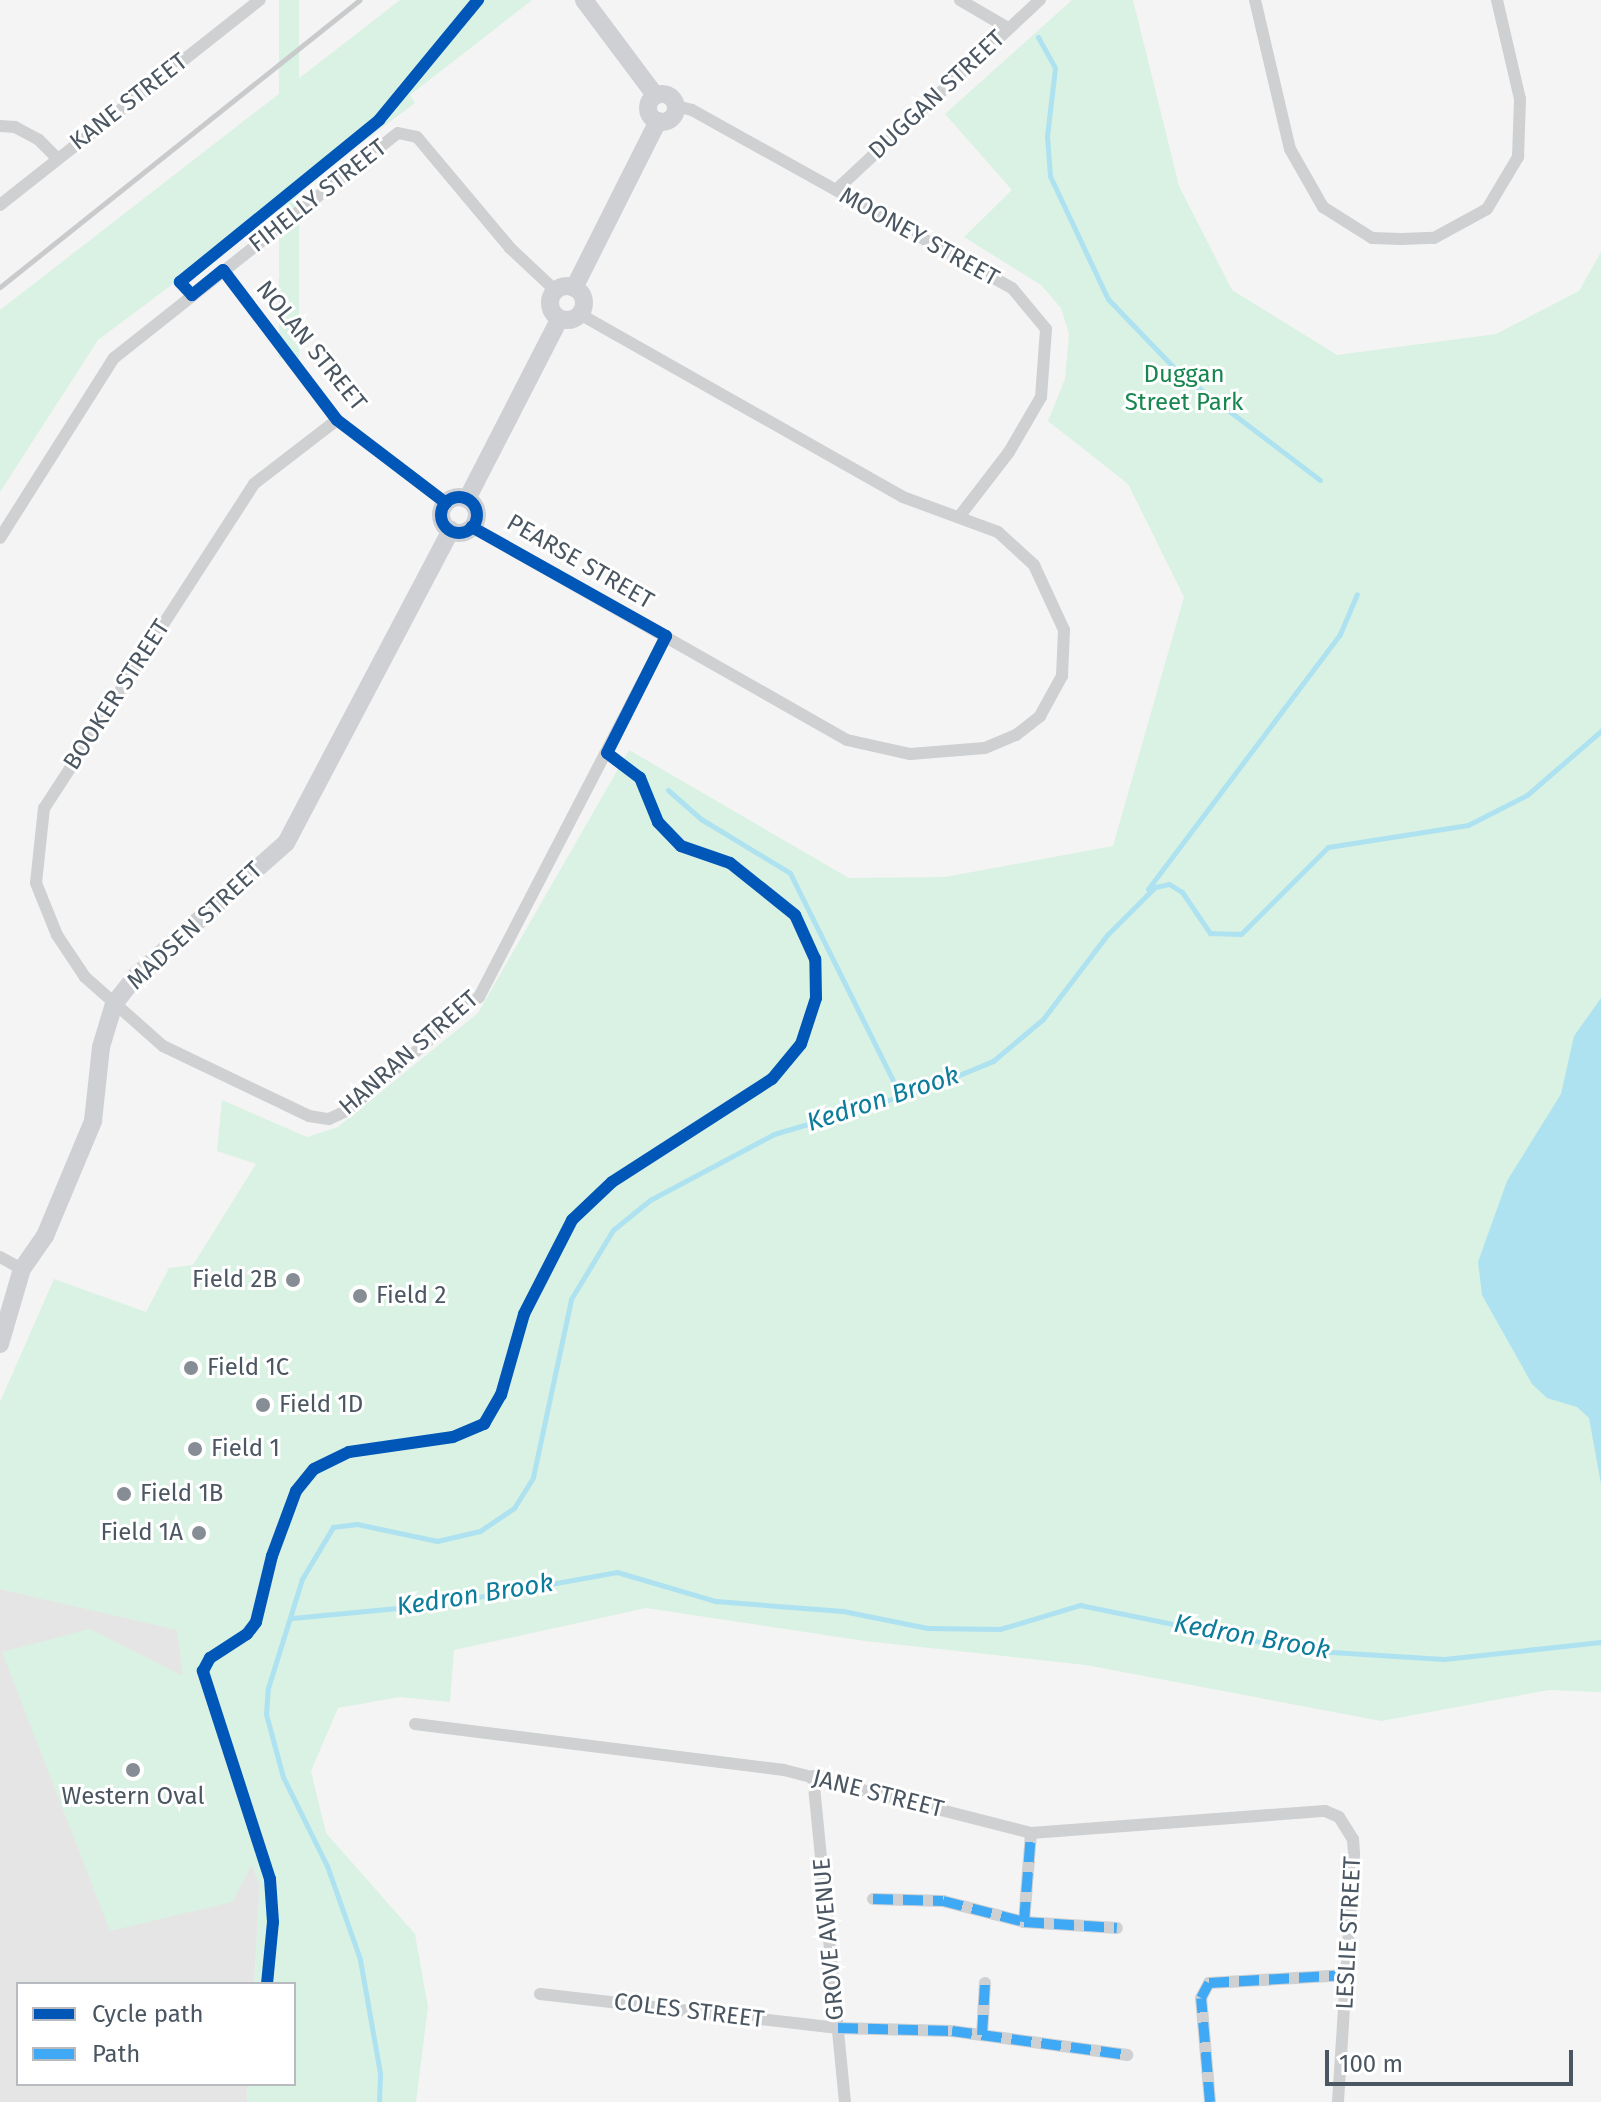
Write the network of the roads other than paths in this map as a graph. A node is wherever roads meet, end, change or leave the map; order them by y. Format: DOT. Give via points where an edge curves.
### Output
graph roads {
  1 [pos="260,0"];
  2 [pos="584,0"];
  3 [pos="960,0"];
  4 [pos="1040,0"];
  5 [pos="1255,0"];
  6 [pos="1497,0"];
  7 [pos="1008,28"];
  8 [pos="655,95"];
  9 [pos="676,106"];
  10 [pos="658,121"];
  11 [pos="0,126"];
  12 [pos="57,158"];
  13 [pos="836,190"];
  14 [pos="0,205"];
  15 [pos="223,270"];
  16 [pos="565,290"];
  17 [pos="579,314"];
  18 [pos="560,318"];
  19 [pos="337,420"];
  20 [pos="467,499"];
  21 [pos="446,503"];
  22 [pos="959,517"];
  23 [pos="472,527"];
  24 [pos="451,530"];
  25 [pos="0,538"];
  26 [pos="666,636"];
  27 [pos="114,1004"];
  28 [pos="0,1257"];
  29 [pos="22,1269"];
  30 [pos="0,1344"];
  31 [pos="415,1724"];
  32 [pos="813,1776"];
  33 [pos="1339,1817"];
  34 [pos="1031,1833"];
  35 [pos="873,1899"];
  36 [pos="1024,1922"];
  37 [pos="1117,1928"];
  38 [pos="1347,1975"];
  39 [pos="985,1983"];
  40 [pos="540,1994"];
  41 [pos="838,2028"];
  42 [pos="982,2035"];
  43 [pos="1127,2055"];
  44 [pos="845,2102"];
  45 [pos="1210,2102"];
  46 [pos="1338,2102"];
  1 -- 12 [label="street, KANE STREET"];
  2 -- 8 [label="street"];
  3 -- 7 [label="street"];
  4 -- 7 [label="street, DUGGAN STREET"];
  5 -- 6 [label="street" via="1290,149 1323,207 1372,238 1401,239 1434,238 1487,209 1518,157 1520,99"];
  7 -- 13 [label="street, DUGGAN STREET"];
  8 -- 9 [label="street" via="669,96"];
  8 -- 10 [label="street" via="648,111"];
  9 -- 10 [label="street" via="673,117"];
  9 -- 13 [label="street, MOONEY STREET"];
  10 -- 16 [label="street"];
  11 -- 12 [label="street" via="15,127 39,140"];
  12 -- 14 [label="street, KANE STREET"];
  13 -- 22 [label="street, MOONEY STREET" via="1012,288 1046,329 1041,397 1009,452"];
  15 -- 16 [label="street, FIHELLY STREET" via="398,133 417,137 510,248"];
  15 -- 19 [label="street, NOLAN STREET"];
  15 -- 25 [label="street, FIHELLY STREET" via="114,358"];
  16 -- 17 [label="street" via="583,300"];
  16 -- 18 [label="street" via="550,303"];
  17 -- 18 [label="street"];
  17 -- 22 [label="street, PEARSE STREET" via="903,497"];
  18 -- 20 [label="street"];
  19 -- 21 [label="street, NOLAN STREET"];
  19 -- 27 [label="street, BOOKER STREET" via="254,484 44,808 37,853 42,900 69,955"];
  20 -- 21 [label="street"];
  20 -- 23 [label="street" via="477,512"];
  21 -- 24 [label="street" via="442,520"];
  22 -- 26 [label="street, PEARSE STREET" via="998,532 1034,565 1064,630 1062,676 1040,716 1016,735 985,748 910,754 847,740"];
  23 -- 24 [label="street"];
  23 -- 26 [label="street, PEARSE STREET"];
  24 -- 27 [label="street, MADSEN STREET" via="286,843 136,976"];
  26 -- 27 [label="street, HANRAN STREET" via="479,997 339,1116 309,1116 180,1057"];
  27 -- 29 [label="street, MADSEN STREET" via="101,1047 93,1121 45,1236"];
  28 -- 29 [label="street"];
  29 -- 30 [label="street, MADSEN STREET"];
  31 -- 32 [label="street, JANE STREET"];
  32 -- 34 [label="street, JANE STREET"];
  32 -- 41 [label="street, GROVE AVENUE"];
  33 -- 34 [label="street, JANE STREET" via="1325,1811"];
  33 -- 38 [label="street, LESLIE STREET" via="1353,1839 1354,1854"];
  34 -- 36 [label="street"];
  35 -- 36 [label="street" via="943,1901"];
  36 -- 37 [label="street"];
  38 -- 45 [label="street" via="1209,1983 1201,1998"];
  38 -- 46 [label="street, LESLIE STREET"];
  39 -- 42 [label="street"];
  40 -- 41 [label="street, COLES STREET"];
  41 -- 42 [label="street, COLES STREET"];
  41 -- 44 [label="street, GROVE AVENUE"];
  42 -- 43 [label="street, COLES STREET"];
}
